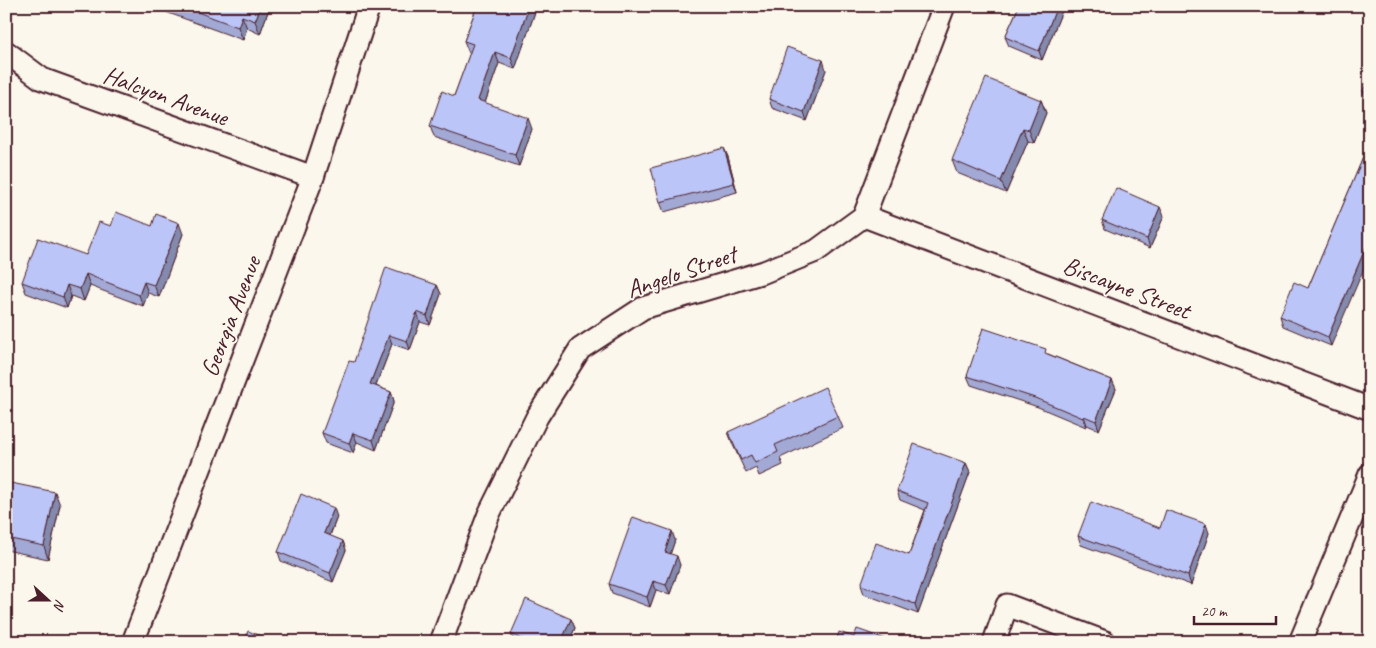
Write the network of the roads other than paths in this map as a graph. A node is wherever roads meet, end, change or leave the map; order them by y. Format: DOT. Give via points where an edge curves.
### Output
graph roads {
  1 [pos="369,6"];
  2 [pos="944,6"];
  3 [pos="6,52"];
  4 [pos="313,177"];
  5 [pos="864,216"];
  6 [pos="1370,409"];
  7 [pos="1370,474"];
  8 [pos="134,642"];
  9 [pos="441,642"];
  10 [pos="994,642"];
  11 [pos="1105,642"];
  12 [pos="1300,642"];
  1 -- 4 [label="street, Georgia Avenue"];
  2 -- 5 [label="street"];
  3 -- 4 [label="street, Halcyon Avenue" via="42,79"];
  4 -- 8 [label="street, Georgia Avenue"];
  5 -- 6 [label="street, Biscayne Street"];
  5 -- 9 [label="street, Angelo Street" via="816,251 764,272 643,308 580,349 537,417 489,514"];
  7 -- 12 [label="street"];
  10 -- 11 [label="street" via="1007,605"];
}
